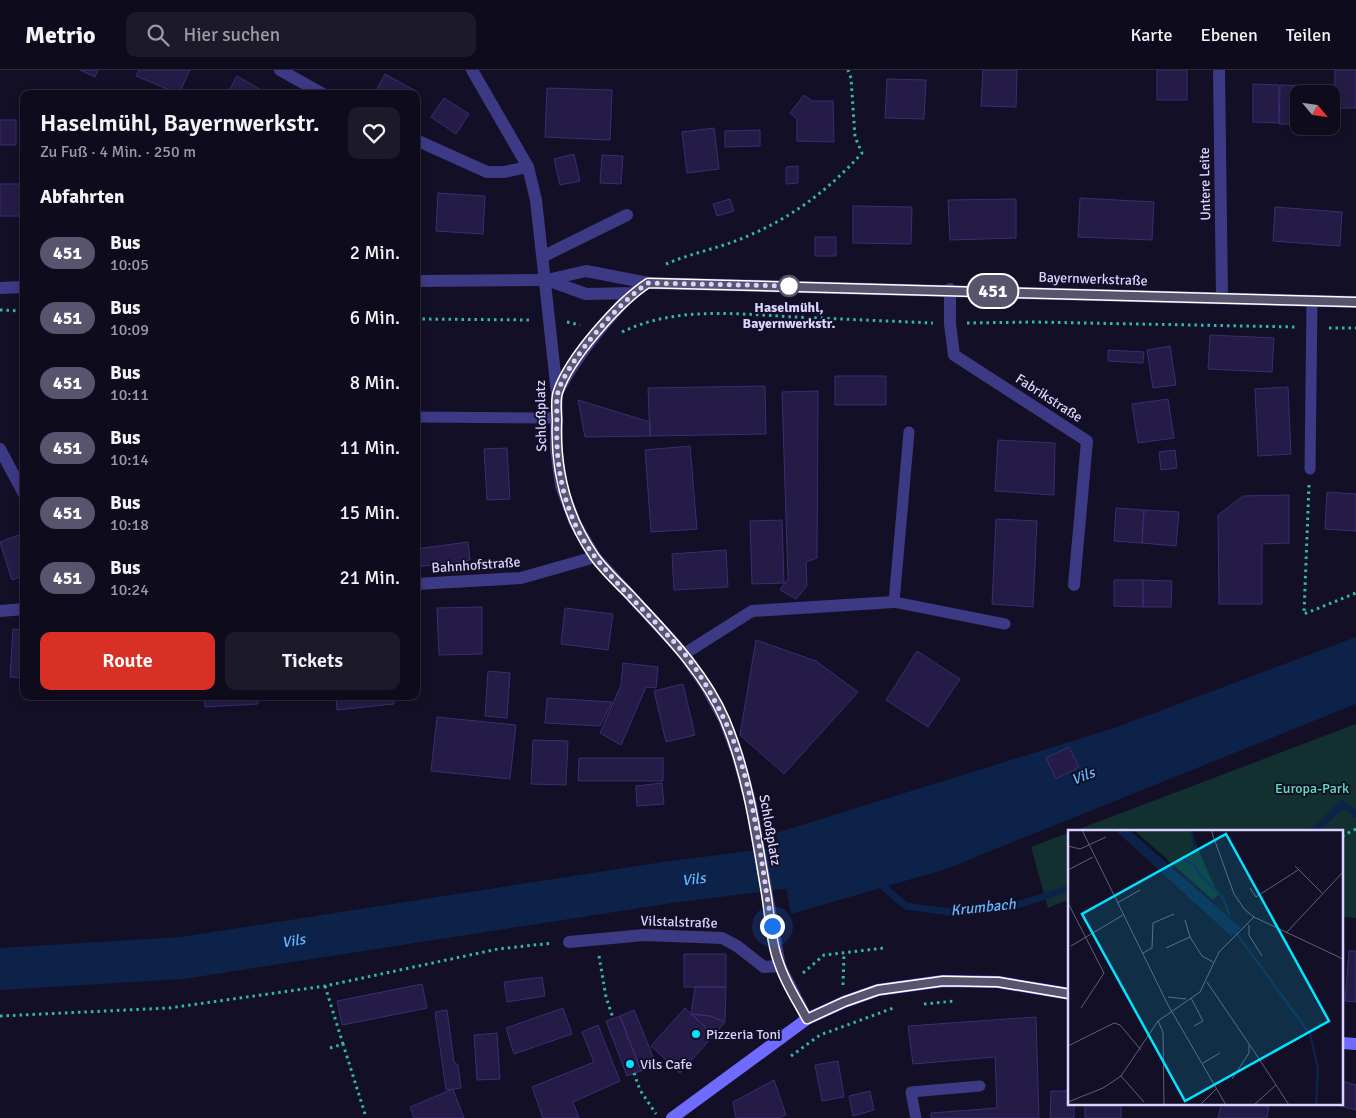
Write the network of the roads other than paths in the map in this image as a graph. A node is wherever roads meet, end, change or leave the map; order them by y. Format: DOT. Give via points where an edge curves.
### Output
graph roads {
  1 [pos="280,70"];
  2 [pos="472,70"];
  3 [pos="1219,70"];
  4 [pos="316,90"];
  5 [pos="420,142"];
  6 [pos="528,167"];
  7 [pos="627,215"];
  8 [pos="544,256"];
  9 [pos="546,280"];
  10 [pos="420,281"];
  11 [pos="648,283"];
  12 [pos="0,288"];
  13 [pos="20,288"];
  14 [pos="950,290"];
  15 [pos="632,293"];
  16 [pos="1222,298"];
  17 [pos="1312,301"];
  18 [pos="1356,302"];
  19 [pos="558,393"];
  20 [pos="420,417"];
  21 [pos="557,418"];
  22 [pos="909,432"];
  23 [pos="0,449"];
  24 [pos="1310,468"];
  25 [pos="20,486"];
  26 [pos="595,557"];
  27 [pos="420,584"];
  28 [pos="1074,585"];
  29 [pos="894,602"];
  30 [pos="20,609"];
  31 [pos="0,611"];
  32 [pos="1005,624"];
  33 [pos="684,654"];
  34 [pos="569,942"];
  35 [pos="780,966"];
  36 [pos="1068,994"];
  37 [pos="807,1019"];
  38 [pos="980,1086"];
  39 [pos="672,1118"];
  40 [pos="916,1118"];
  1 -- 4 [label="street"];
  2 -- 6 [label="street, Schloßplatz"];
  3 -- 16 [label="street, Untere Leite"];
  5 -- 6 [label="street" via="487,172"];
  6 -- 8 [label="street, Schloßplatz"];
  7 -- 8 [label="street"];
  8 -- 9 [label="street, Schloßplatz"];
  9 -- 10 [label="street"];
  9 -- 11 [label="street, Bayernwerkstraße" via="586,271"];
  9 -- 15 [label="street" via="586,294"];
  9 -- 19 [label="street, Schloßplatz"];
  11 -- 14 [label="street, Bayernwerkstraße"];
  11 -- 15 [label="street"];
  12 -- 13 [label="street"];
  14 -- 16 [label="street, Bayernwerkstraße"];
  14 -- 28 [label="street, Fabrikstraße" via="954,355 1087,441"];
  15 -- 19 [label="street" via="599,329 569,370"];
  16 -- 17 [label="street, Bayernwerkstraße"];
  17 -- 18 [label="street, Bayernwerkstraße"];
  17 -- 24 [label="lane"];
  19 -- 21 [label="street, Schloßplatz"];
  20 -- 21 [label="lane"];
  21 -- 26 [label="street, Schloßplatz" via="556,449 561,486 575,523"];
  22 -- 29 [label="lane"];
  23 -- 25 [label="street"];
  26 -- 27 [label="street, Bahnhofstraße" via="521,578"];
  26 -- 33 [label="street, Schloßplatz"];
  29 -- 32 [label="lane"];
  29 -- 33 [label="street" via="752,611"];
  30 -- 31 [label="street"];
  33 -- 35 [label="street, Schloßplatz" via="724,718 738,756 751,805"];
  34 -- 35 [label="street, Vilstalstraße" via="644,935 722,938 764,967"];
  35 -- 37 [label="street, Schloßplatz"];
  36 -- 37 [label="main road" via="998,982 943,981 878,990"];
  37 -- 39 [label="main road"];
  38 -- 40 [label="lane" via="911,1092"];
}
